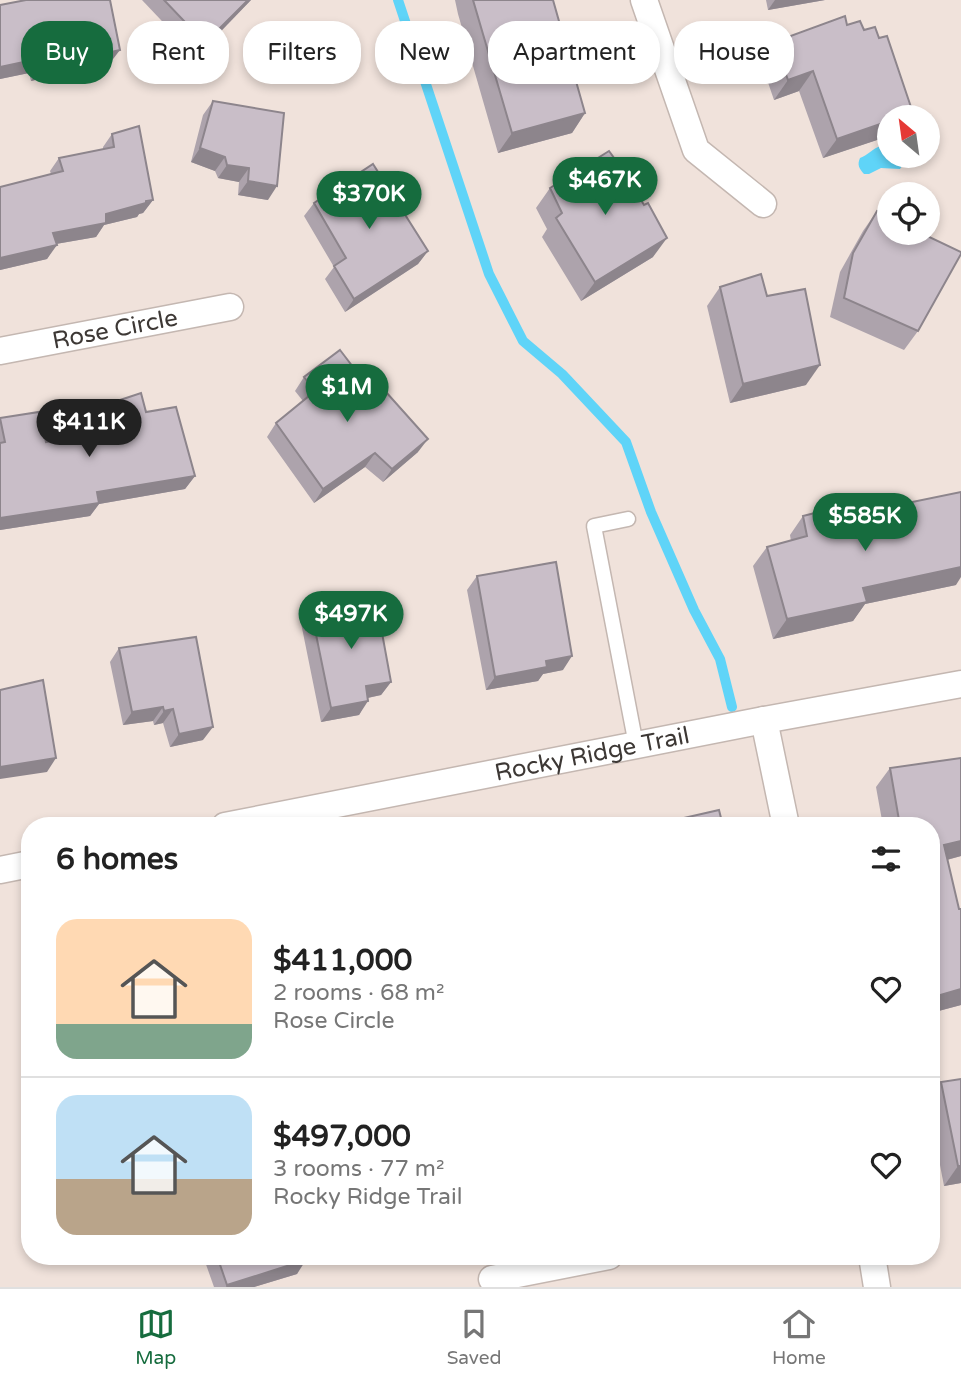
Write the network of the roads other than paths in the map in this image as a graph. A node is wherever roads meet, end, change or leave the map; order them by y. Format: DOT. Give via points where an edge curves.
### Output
graph roads {
  1 [pos="644,0"];
  2 [pos="764,204"];
  3 [pos="230,307"];
  4 [pos="0,351"];
  5 [pos="628,519"];
  6 [pos="961,684"];
  7 [pos="764,720"];
  8 [pos="636,745"];
  9 [pos="271,817"];
  10 [pos="784,817"];
  11 [pos="21,866"];
  12 [pos="0,870"];
  13 [pos="563,1265"];
  14 [pos="873,1265"];
  15 [pos="492,1279"];
  16 [pos="877,1287"];
  1 -- 2 [label="street" via="696,150"];
  3 -- 4 [label="street, Rose Circle"];
  5 -- 8 [label="lane" via="594,526"];
  6 -- 7 [label="street, Rocky Ridge Trail"];
  7 -- 8 [label="street, Rocky Ridge Trail"];
  7 -- 10 [label="street"];
  8 -- 9 [label="street, Rocky Ridge Trail"];
  11 -- 12 [label="street"];
  13 -- 15 [label="street"];
  14 -- 16 [label="street"];
}
